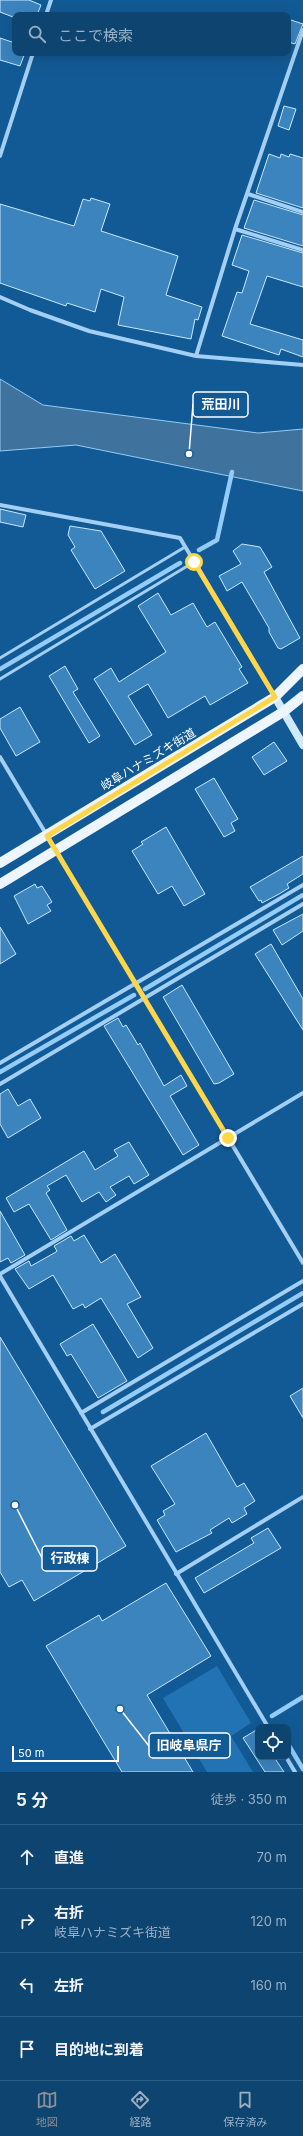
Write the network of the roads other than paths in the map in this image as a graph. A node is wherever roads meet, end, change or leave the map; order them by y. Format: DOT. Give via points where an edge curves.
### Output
graph roads {
  1 [pos="51,0"];
  2 [pos="47,12"];
  3 [pos="303,30"];
  4 [pos="32,56"];
  5 [pos="0,156"];
  6 [pos="248,194"];
  7 [pos="303,212"];
  8 [pos="235,229"];
  9 [pos="303,250"];
  10 [pos="0,297"];
  11 [pos="196,356"];
  12 [pos="303,365"];
  13 [pos="0,505"];
  14 [pos="185,547"];
  15 [pos="194,562"];
  16 [pos="0,658"];
  17 [pos="303,669"];
  18 [pos="0,679"];
  19 [pos="303,696"];
  20 [pos="275,697"];
  21 [pos="284,712"];
  22 [pos="303,745"];
  23 [pos="0,757"];
  24 [pos="47,836"];
  25 [pos="56,850"];
  26 [pos="0,863"];
  27 [pos="0,884"];
  28 [pos="303,885"];
  29 [pos="303,904"];
  30 [pos="136,983"];
  31 [pos="145,997"];
  32 [pos="0,1063"];
  33 [pos="0,1084"];
  34 [pos="303,1094"];
  35 [pos="228,1138"];
  36 [pos="303,1262"];
  37 [pos="0,1275"];
  38 [pos="303,1281"];
  39 [pos="303,1304"];
  40 [pos="80,1413"];
  41 [pos="90,1430"];
  42 [pos="303,1496"];
  43 [pos="176,1574"];
  44 [pos="266,1724"];
  45 [pos="288,1760"];
  46 [pos="295,1772"];
  1 -- 2 [label="street"];
  3 -- 6 [label="street"];
  4 -- 5 [label="street"];
  6 -- 7 [label="street"];
  6 -- 8 [label="street"];
  8 -- 9 [label="street"];
  8 -- 11 [label="street"];
  10 -- 11 [label="street" via="89,330"];
  11 -- 12 [label="street"];
  13 -- 14 [label="street" via="180,538"];
  14 -- 15 [label="street"];
  14 -- 16 [label="lane"];
  15 -- 18 [label="lane"];
  15 -- 20 [label="street"];
  17 -- 20 [label="main road, 岐阜ハナミズキ街道"];
  19 -- 21 [label="main road"];
  20 -- 21 [label="street"];
  20 -- 24 [label="main road, 岐阜ハナミズキ街道"];
  21 -- 22 [label="street"];
  21 -- 25 [label="main road"];
  23 -- 24 [label="street"];
  24 -- 25 [label="street"];
  24 -- 26 [label="main road, 岐阜ハナミズキ街道"];
  25 -- 27 [label="main road"];
  25 -- 30 [label="street"];
  28 -- 30 [label="street"];
  29 -- 31 [label="street"];
  30 -- 31 [label="street"];
  30 -- 32 [label="street"];
  31 -- 33 [label="street"];
  31 -- 35 [label="street"];
  34 -- 35 [label="street"];
  35 -- 36 [label="street"];
  35 -- 37 [label="street"];
  37 -- 40 [label="street"];
  38 -- 40 [label="street"];
  39 -- 41 [label="street"];
  40 -- 41 [label="street"];
  41 -- 43 [label="street"];
  42 -- 43 [label="street"];
  43 -- 44 [label="street"];
  45 -- 46 [label="street"];
}
